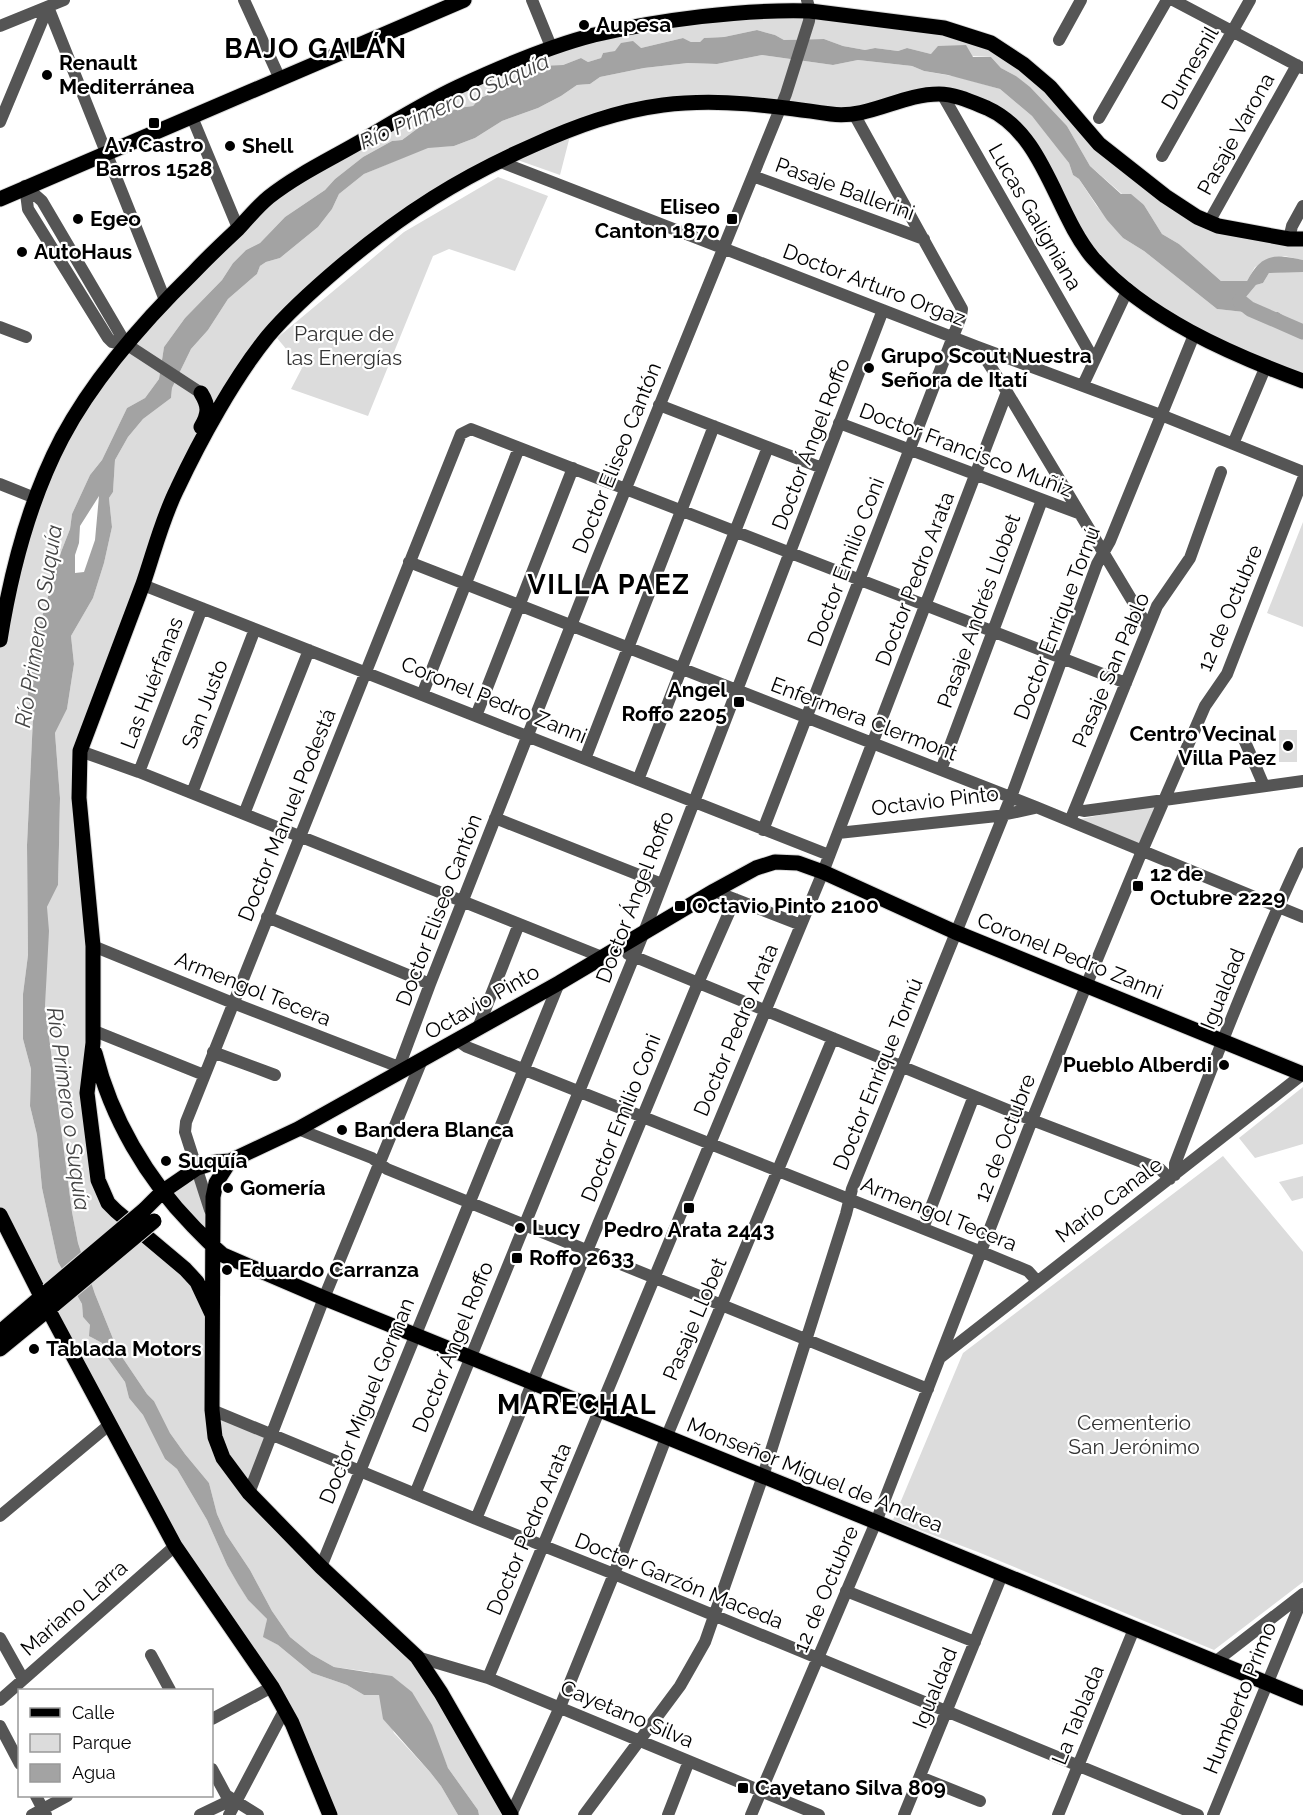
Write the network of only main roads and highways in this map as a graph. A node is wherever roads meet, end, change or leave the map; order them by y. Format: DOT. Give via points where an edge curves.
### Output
graph roads {
  1 [pos="464,0"];
  2 [pos="810,8"];
  3 [pos="0,185"];
  4 [pos="25,186"];
  5 [pos="0,199"];
  6 [pos="1296,239"];
  7 [pos="291,311"];
  8 [pos="1303,381"];
  9 [pos="135,604"];
  10 [pos="0,640"];
  11 [pos="823,872"];
  12 [pos="92,1037"];
  13 [pos="1303,1074"];
  14 [pos="230,1161"];
  15 [pos="162,1192"];
  16 [pos="175,1209"];
  17 [pos="0,1215"];
  18 [pos="149,1215"];
  19 [pos="212,1247"];
  20 [pos="48,1300"];
  21 [pos="212,1314"];
  22 [pos="0,1332"];
  23 [pos="0,1349"];
  24 [pos="1303,1698"];
  25 [pos="330,1815"];
  26 [pos="511,1815"];
  1 -- 4 [label="main road"];
  2 -- 6 [label="main road" via="944,28 991,43 1050,87 1099,144 1197,217"];
  2 -- 10 [label="main road" via="713,15 593,36 552,49 433,100 266,200 165,300 92,391 63,436 35,498 13,569"];
  3 -- 4 [label="main road"];
  4 -- 5 [label="main road"];
  7 -- 8 [label="main road" via="397,220 440,191 586,122 659,105 709,101 784,100 843,115 942,94 993,111 1014,127 1042,165 1087,249 1115,279 1194,335"];
  7 -- 9 [label="main road" via="260,348 222,405 184,475 166,512"];
  7 -- 9 [label="main road" via="264,332 217,393 203,395 208,415 165,492 133,588"];
  9 -- 12 [label="main road" via="80,751 80,798 93,946"];
  11 -- 13 [label="main road, Coronel Pedro Zanni" via="955,932"];
  11 -- 14 [label="main road, Octavio Pinto" via="798,863 775,862 756,868 422,1060 298,1129"];
  12 -- 15 [label="main road, Monseñor Miguel de Andrea" via="112,1106"];
  12 -- 21 [label="main road" via="87,1093 103,1193 116,1211 197,1282"];
  14 -- 15 [label="main road, Octavio Pinto" via="197,1168"];
  14 -- 19 [label="main road" via="216,1183 213,1197"];
  15 -- 16 [label="main road, Monseñor Miguel de Andrea"];
  15 -- 18 [label="main road, Octavio Pinto"];
  16 -- 18 [label="main road"];
  16 -- 19 [label="main road, Monseñor Miguel de Andrea"];
  17 -- 20 [label="main road"];
  18 -- 20 [label="main road, bridge"];
  19 -- 21 [label="main road"];
  19 -- 24 [label="main road, Monseñor Miguel de Andrea" via="324,1298"];
  20 -- 22 [label="main road"];
  20 -- 23 [label="main road"];
  20 -- 25 [label="main road" via="109,1425 175,1546 285,1709"];
  21 -- 26 [label="main road" via="212,1410 219,1450 249,1493 321,1568 417,1658"];
}
